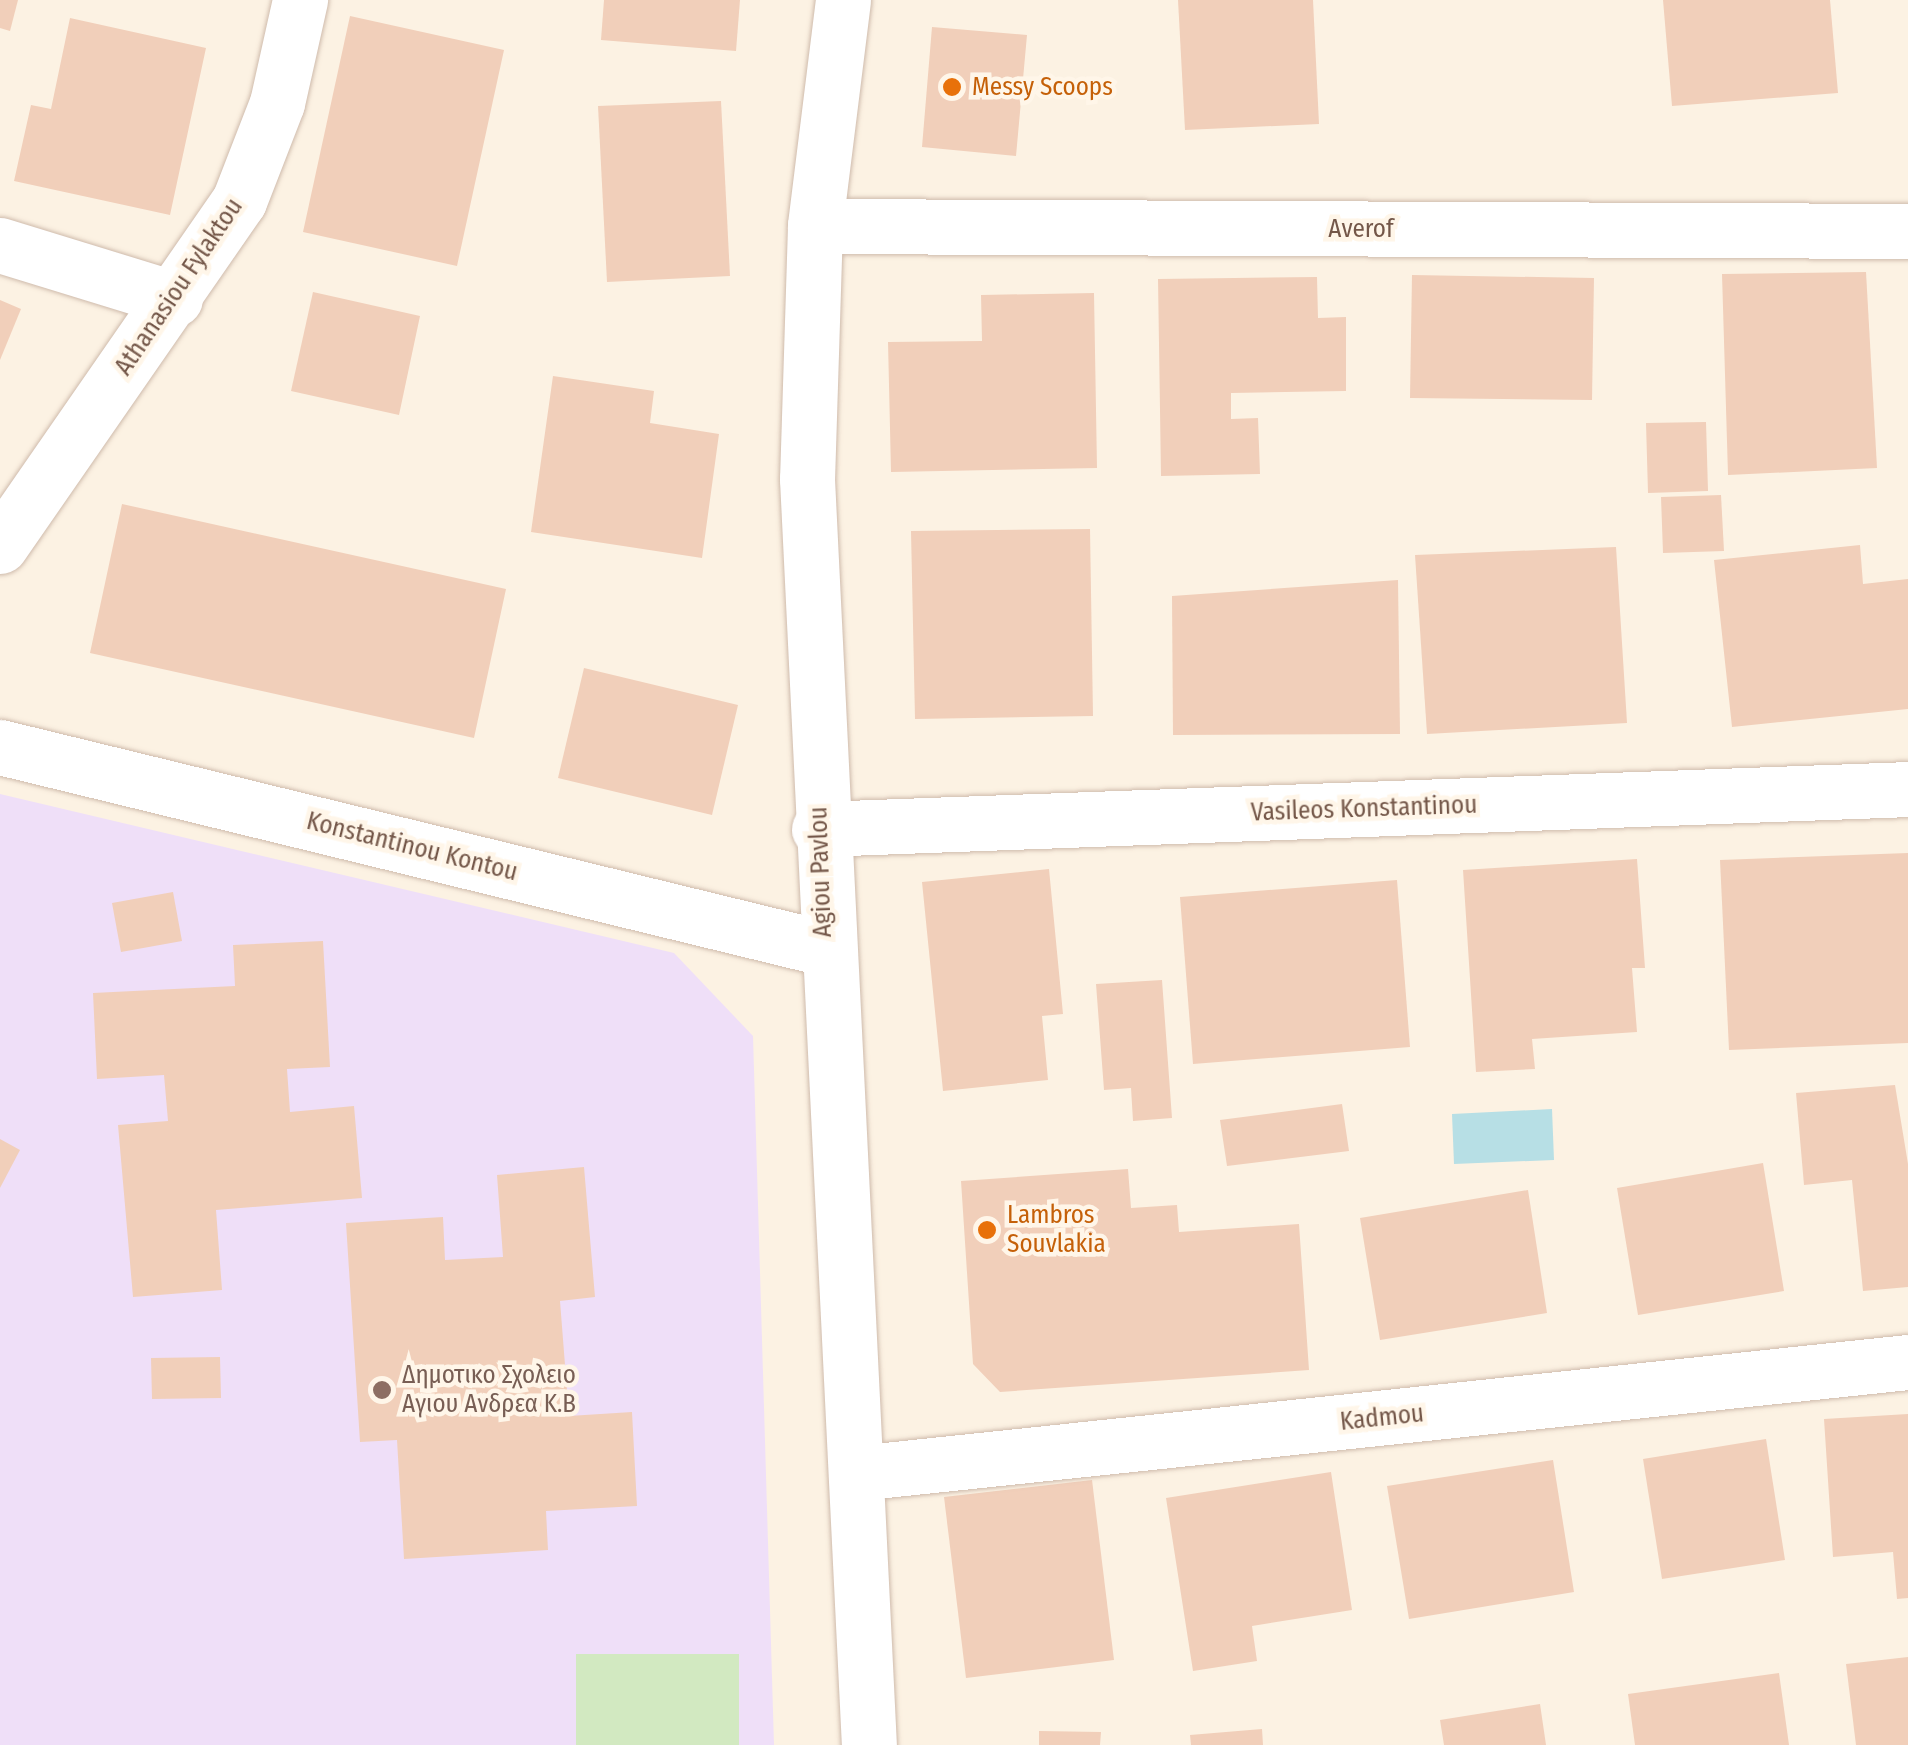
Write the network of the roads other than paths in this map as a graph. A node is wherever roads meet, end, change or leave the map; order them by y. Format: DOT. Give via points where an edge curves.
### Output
graph roads {
  1 [pos="300,0"];
  2 [pos="843,0"];
  3 [pos="814,226"];
  4 [pos="1908,231"];
  5 [pos="0,245"];
  6 [pos="175,299"];
  7 [pos="0,546"];
  8 [pos="0,747"];
  9 [pos="1908,789"];
  10 [pos="819,829"];
  11 [pos="824,948"];
  12 [pos="1908,1362"];
  13 [pos="857,1474"];
  14 [pos="869,1745"];
  1 -- 6 [label="street, Athanasiou Fylaktou" via="265,141 239,201"];
  2 -- 3 [label="street, Agiou Pavlou"];
  3 -- 4 [label="street, Averof"];
  3 -- 10 [label="street, Agiou Pavlou" via="807,479"];
  5 -- 6 [label="street"];
  6 -- 7 [label="street, Athanasiou Fylaktou"];
  8 -- 11 [label="street, Konstantinou Kontou"];
  9 -- 10 [label="street, Vasileos Konstantinou"];
  10 -- 11 [label="street, Agiou Pavlou"];
  11 -- 13 [label="street, Agiou Pavlou"];
  12 -- 13 [label="street, Kadmou"];
  13 -- 14 [label="street, Agiou Pavlou"];
}
